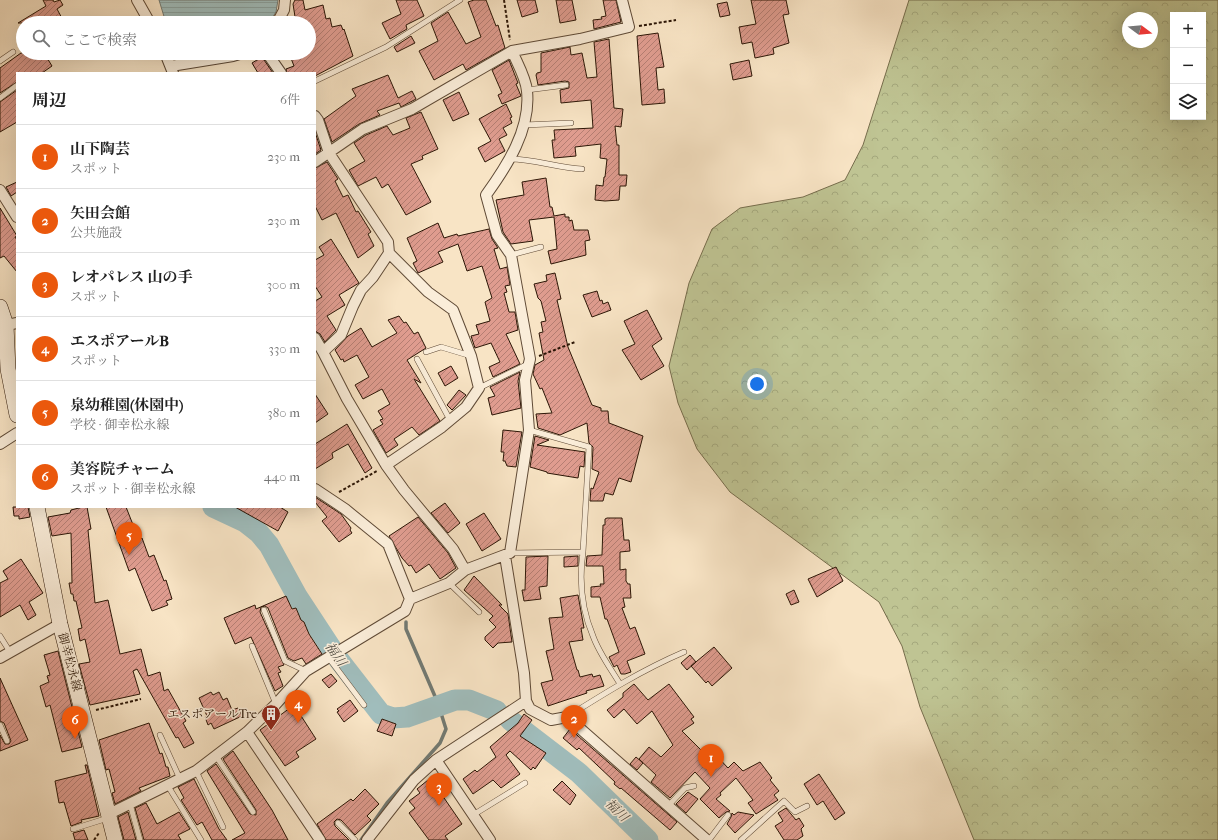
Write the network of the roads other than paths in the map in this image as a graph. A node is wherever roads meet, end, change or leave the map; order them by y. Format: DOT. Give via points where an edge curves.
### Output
graph roads {
  1 [pos="137,0"];
  2 [pos="285,0"];
  3 [pos="460,0"];
  4 [pos="622,0"];
  5 [pos="146,16"];
  6 [pos="281,16"];
  7 [pos="512,51"];
  8 [pos="13,52"];
  9 [pos="214,60"];
  10 [pos="272,60"];
  11 [pos="0,61"];
  12 [pos="172,69"];
  13 [pos="281,72"];
  14 [pos="316,81"];
  15 [pos="566,84"];
  16 [pos="16,86"];
  17 [pos="527,90"];
  18 [pos="0,98"];
  19 [pos="316,117"];
  20 [pos="571,123"];
  21 [pos="524,125"];
  22 [pos="329,154"];
  23 [pos="509,159"];
  24 [pos="316,161"];
  25 [pos="582,169"];
  26 [pos="0,190"];
  27 [pos="16,215"];
  28 [pos="541,247"];
  29 [pos="389,253"];
  30 [pos="511,255"];
  31 [pos="0,307"];
  32 [pos="7,333"];
  33 [pos="316,340"];
  34 [pos="323,352"];
  35 [pos="426,352"];
  36 [pos="471,356"];
  37 [pos="417,359"];
  38 [pos="530,361"];
  39 [pos="479,388"];
  40 [pos="16,410"];
  41 [pos="450,420"];
  42 [pos="529,430"];
  43 [pos="16,434"];
  44 [pos="0,444"];
  45 [pos="386,465"];
  46 [pos="316,490"];
  47 [pos="37,508"];
  48 [pos="583,552"];
  49 [pos="508,555"];
  50 [pos="465,570"];
  51 [pos="449,583"];
  52 [pos="410,599"];
  53 [pos="264,610"];
  54 [pos="479,612"];
  55 [pos="60,624"];
  56 [pos="0,636"];
  57 [pos="252,646"];
  58 [pos="10,652"];
  59 [pos="684,652"];
  60 [pos="332,654"];
  61 [pos="0,658"];
  62 [pos="306,671"];
  63 [pos="620,684"];
  64 [pos="526,701"];
  65 [pos="276,704"];
  66 [pos="364,705"];
  67 [pos="567,717"];
  68 [pos="0,725"];
  69 [pos="247,732"];
  70 [pos="160,735"];
  71 [pos="7,741"];
  72 [pos="216,756"];
  73 [pos="436,760"];
  74 [pos="196,771"];
  75 [pos="180,780"];
  76 [pos="525,783"];
  77 [pos="168,786"];
  78 [pos="694,786"];
  79 [pos="130,804"];
  80 [pos="668,806"];
  81 [pos="807,806"];
  82 [pos="253,812"];
  83 [pos="473,815"];
  84 [pos="728,815"];
  85 [pos="109,816"];
  86 [pos="338,823"];
  87 [pos="223,828"];
  88 [pos="73,829"];
  89 [pos="115,840"];
  90 [pos="140,840"];
  91 [pos="201,840"];
  92 [pos="320,840"];
  93 [pos="355,840"];
  94 [pos="367,840"];
  95 [pos="490,840"];
  96 [pos="708,840"];
  97 [pos="741,840"];
  1 -- 5 [label="street"];
  2 -- 6 [label="street"];
  3 -- 14 [label="lane" via="386,47"];
  4 -- 7 [label="street" via="629,27"];
  7 -- 17 [label="street"];
  7 -- 22 [label="street" via="412,108 363,129"];
  8 -- 11 [label="lane"];
  9 -- 12 [label="street"];
  10 -- 13 [label="street"];
  15 -- 17 [label="lane"];
  16 -- 18 [label="lane"];
  17 -- 21 [label="street" via="528,115"];
  19 -- 22 [label="street"];
  20 -- 21 [label="lane"];
  21 -- 23 [label="street"];
  22 -- 24 [label="street"];
  22 -- 29 [label="street" via="388,242"];
  23 -- 25 [label="lane" via="527,159"];
  23 -- 30 [label="street" via="486,195 497,235"];
  26 -- 27 [label="street"];
  28 -- 30 [label="lane"];
  29 -- 34 [label="street" via="361,290 341,334"];
  29 -- 36 [label="street" via="428,292 453,310"];
  30 -- 38 [label="street"];
  31 -- 32 [label="main road"];
  32 -- 40 [label="main road" via="8,369"];
  33 -- 34 [label="street"];
  34 -- 45 [label="street"];
  35 -- 36 [label="lane" via="442,348"];
  36 -- 39 [label="street"];
  37 -- 41 [label="lane"];
  38 -- 39 [label="lane"];
  38 -- 42 [label="street" via="525,380"];
  39 -- 41 [label="street" via="466,407"];
  41 -- 45 [label="street"];
  42 -- 48 [label="lane" via="589,447"];
  42 -- 49 [label="street"];
  43 -- 44 [label="street"];
  45 -- 50 [label="street" via="453,549"];
  46 -- 52 [label="street" via="388,544"];
  47 -- 55 [label="main road, 御幸松永線"];
  48 -- 49 [label="lane"];
  48 -- 63 [label="lane" via="581,567 584,609 593,637"];
  49 -- 50 [label="street"];
  49 -- 64 [label="street"];
  50 -- 51 [label="street"];
  51 -- 52 [label="street"];
  51 -- 54 [label="lane"];
  52 -- 60 [label="street" via="405,611"];
  53 -- 62 [label="lane" via="285,661"];
  55 -- 58 [label="street"];
  55 -- 85 [label="main road, 御幸松永線"];
  56 -- 58 [label="lane"];
  57 -- 65 [label="lane"];
  58 -- 61 [label="street"];
  59 -- 63 [label="lane"];
  60 -- 62 [label="street"];
  60 -- 66 [label="lane"];
  62 -- 65 [label="street"];
  63 -- 67 [label="lane"];
  64 -- 67 [label="street" via="530,709 552,720"];
  64 -- 73 [label="street"];
  65 -- 69 [label="street"];
  67 -- 80 [label="street"];
  68 -- 71 [label="lane"];
  69 -- 72 [label="street"];
  69 -- 92 [label="street"];
  70 -- 75 [label="lane"];
  72 -- 74 [label="street"];
  72 -- 82 [label="lane"];
  73 -- 83 [label="street"];
  73 -- 94 [label="street" via="414,780"];
  74 -- 75 [label="street"];
  74 -- 87 [label="lane"];
  75 -- 77 [label="street"];
  76 -- 83 [label="lane"];
  77 -- 79 [label="street"];
  77 -- 91 [label="lane"];
  78 -- 80 [label="lane" via="685,788"];
  79 -- 85 [label="street"];
  79 -- 90 [label="lane"];
  80 -- 96 [label="street"];
  81 -- 97 [label="lane" via="795,812 784,801"];
  83 -- 95 [label="street"];
  84 -- 96 [label="lane"];
  85 -- 88 [label="lane"];
  85 -- 89 [label="main road, 御幸松永線"];
  86 -- 93 [label="lane"];
}
